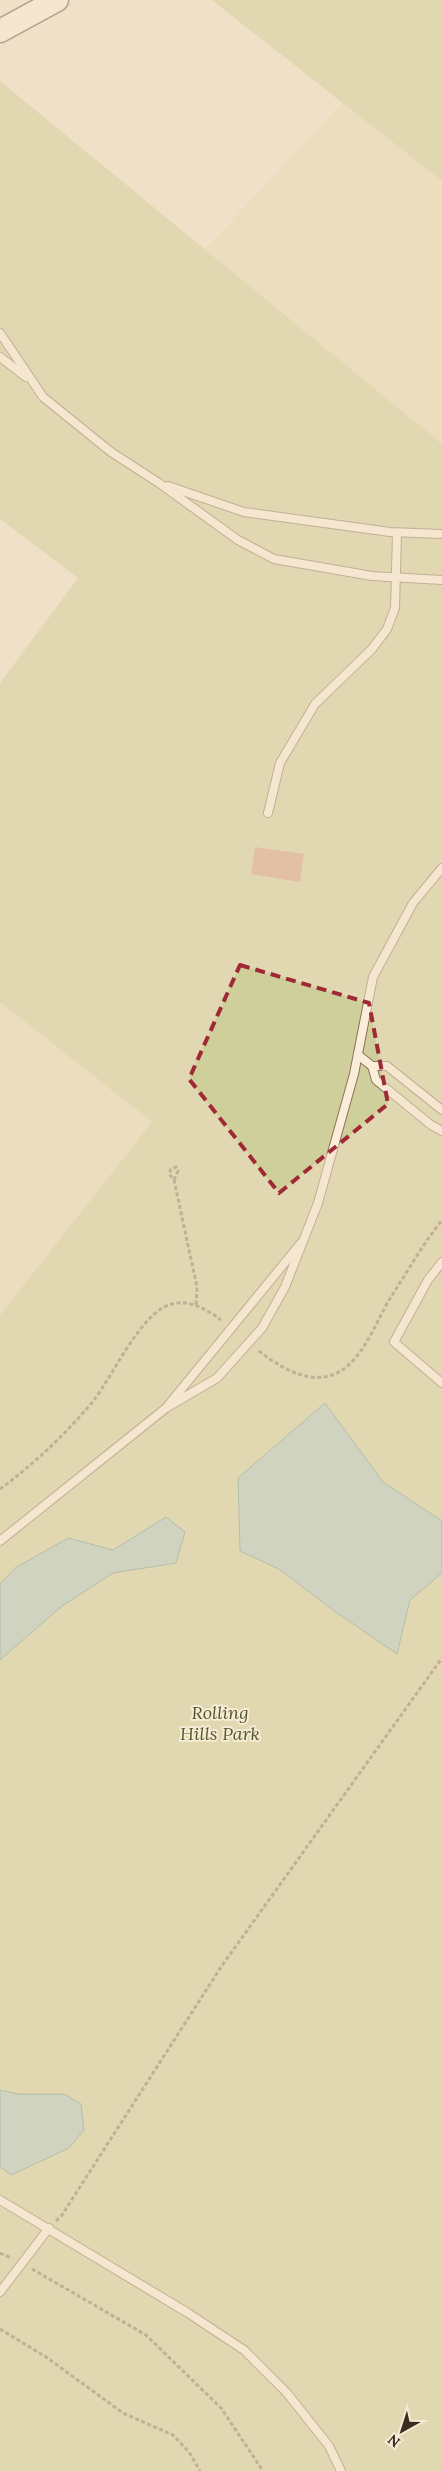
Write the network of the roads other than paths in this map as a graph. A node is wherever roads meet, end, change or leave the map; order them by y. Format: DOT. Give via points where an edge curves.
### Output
graph roads {
  1 [pos="57,0"];
  2 [pos="0,31"];
  3 [pos="0,333"];
  4 [pos="0,357"];
  5 [pos="30,381"];
  6 [pos="159,483"];
  7 [pos="398,532"];
  8 [pos="442,534"];
  9 [pos="397,576"];
  10 [pos="442,580"];
  11 [pos="268,813"];
  12 [pos="442,868"];
  13 [pos="358,1055"];
  14 [pos="372,1066"];
  15 [pos="442,1110"];
  16 [pos="442,1131"];
  17 [pos="302,1243"];
  18 [pos="442,1262"];
  19 [pos="442,1383"];
  20 [pos="166,1408"];
  21 [pos="0,1541"];
  22 [pos="0,2200"];
  23 [pos="48,2228"];
  24 [pos="0,2292"];
  25 [pos="342,2471"];
  1 -- 2 [label="main road"];
  3 -- 5 [label="lane"];
  4 -- 5 [label="lane"];
  5 -- 6 [label="lane" via="43,397 110,452"];
  6 -- 7 [label="lane" via="244,512"];
  6 -- 9 [label="lane" via="238,540 274,559 372,576"];
  7 -- 8 [label="lane"];
  7 -- 9 [label="lane"];
  9 -- 10 [label="lane"];
  9 -- 11 [label="lane" via="395,608 387,629 372,649 315,704 280,763"];
  12 -- 13 [label="lane" via="413,903 373,977"];
  13 -- 14 [label="lane"];
  13 -- 17 [label="lane" via="318,1203"];
  14 -- 15 [label="lane" via="387,1066"];
  14 -- 16 [label="lane" via="376,1080"];
  17 -- 20 [label="lane"];
  17 -- 20 [label="lane" via="285,1287 250,1344 217,1378"];
  18 -- 19 [label="lane" via="428,1280 394,1342"];
  20 -- 21 [label="lane"];
  22 -- 23 [label="lane"];
  23 -- 24 [label="lane"];
  23 -- 25 [label="lane" via="188,2312 244,2350 287,2393 329,2446"];
}
